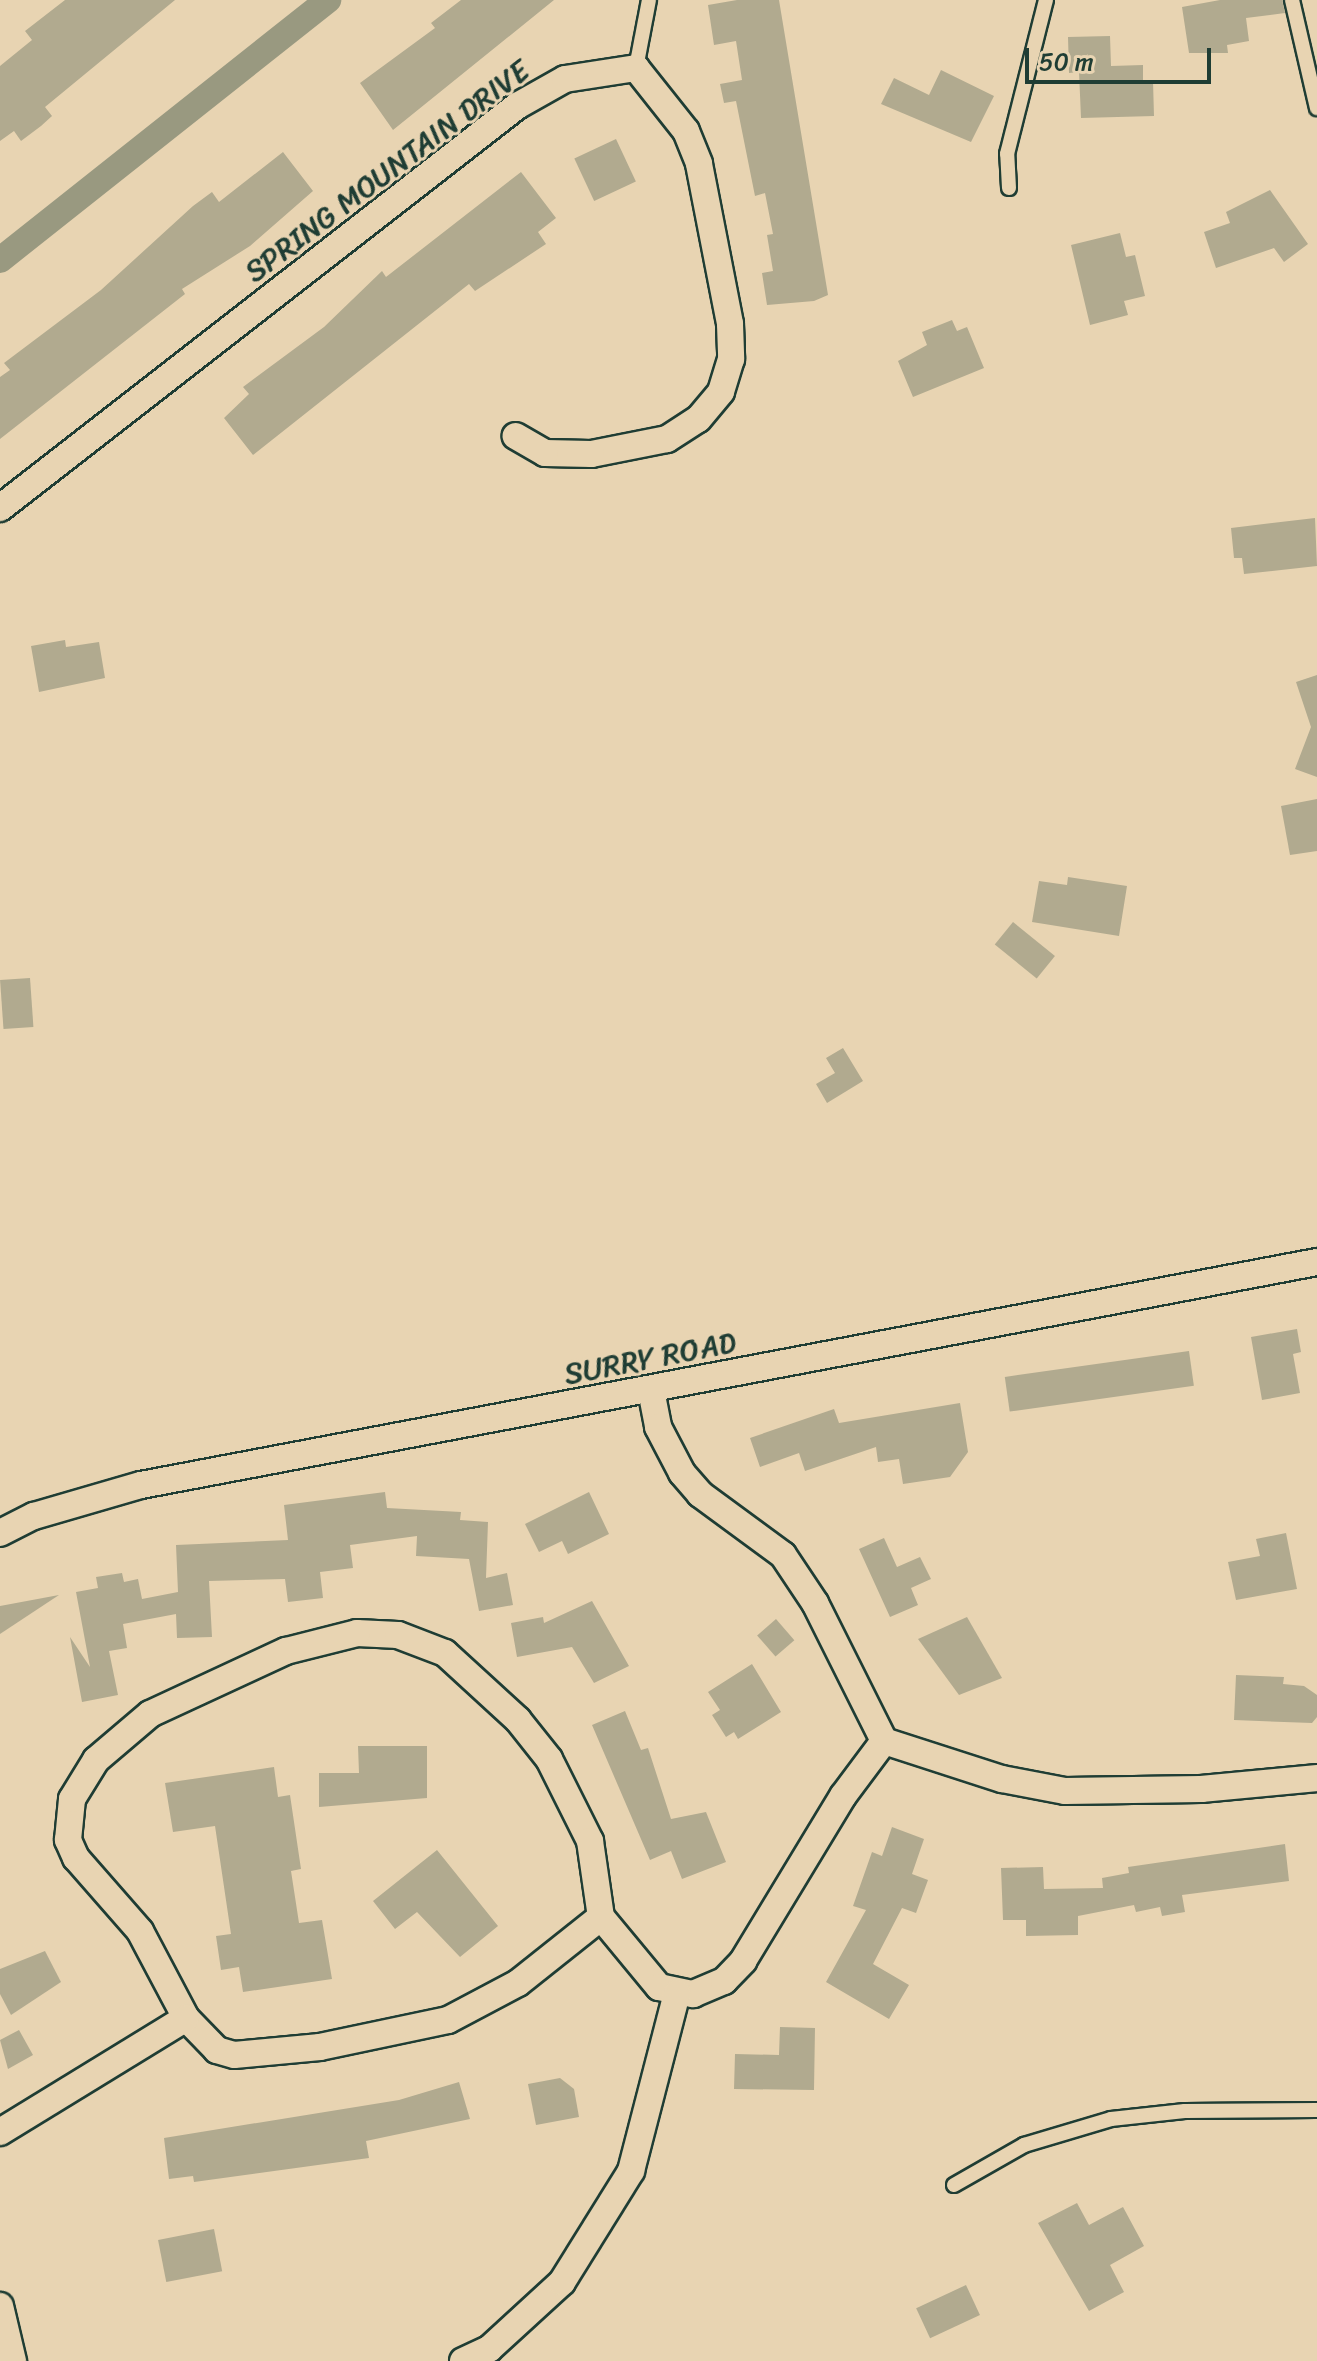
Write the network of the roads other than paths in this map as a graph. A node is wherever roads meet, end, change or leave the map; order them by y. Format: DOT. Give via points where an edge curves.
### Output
graph roads {
  1 [pos="649,0"];
  2 [pos="1046,0"];
  3 [pos="1292,0"];
  4 [pos="636,68"];
  5 [pos="1317,108"];
  6 [pos="1009,188"];
  7 [pos="515,436"];
  8 [pos="0,508"];
  9 [pos="1317,1262"];
  10 [pos="651,1390"];
  11 [pos="0,1533"];
  12 [pos="884,1741"];
  13 [pos="1317,1778"];
  14 [pos="601,1917"];
  15 [pos="677,1993"];
  16 [pos="186,2018"];
  17 [pos="1317,2110"];
  18 [pos="0,2132"];
  19 [pos="954,2185"];
  20 [pos="0,2306"];
  21 [pos="13,2361"];
  22 [pos="463,2361"];
  1 -- 4 [label="lane"];
  2 -- 6 [label="lane" via="1007,154"];
  3 -- 5 [label="lane"];
  4 -- 7 [label="street" via="686,131 699,164 730,324 731,359 721,392 698,419 667,439 591,454 545,453"];
  4 -- 8 [label="street, SPRING MOUNTAIN DRIVE" via="565,79 517,106"];
  9 -- 10 [label="street, SURRY ROAD"];
  10 -- 11 [label="street, SURRY ROAD" via="141,1485 34,1516"];
  10 -- 12 [label="street" via="658,1427 682,1473 700,1494 783,1555"];
  12 -- 13 [label="street" via="1002,1779 1065,1791 1201,1789"];
  12 -- 15 [label="street" via="734,1973 707,1989"];
  14 -- 15 [label="street" via="644,1975"];
  14 -- 16 [label="street" via="490,2000 397,2034 234,2055 207,2044"];
  14 -- 16 [label="street" via="595,1863 577,1812 549,1759 506,1706 445,1653 418,1640 375,1632 326,1639 224,1676 150,1714 96,1760 72,1799 68,1840 76,1858 140,1931"];
  15 -- 22 [label="street" via="631,2171 562,2282 489,2349"];
  16 -- 18 [label="street"];
  17 -- 19 [label="lane" via="1185,2111 1111,2119 1024,2145"];
  20 -- 21 [label="street"];
}
